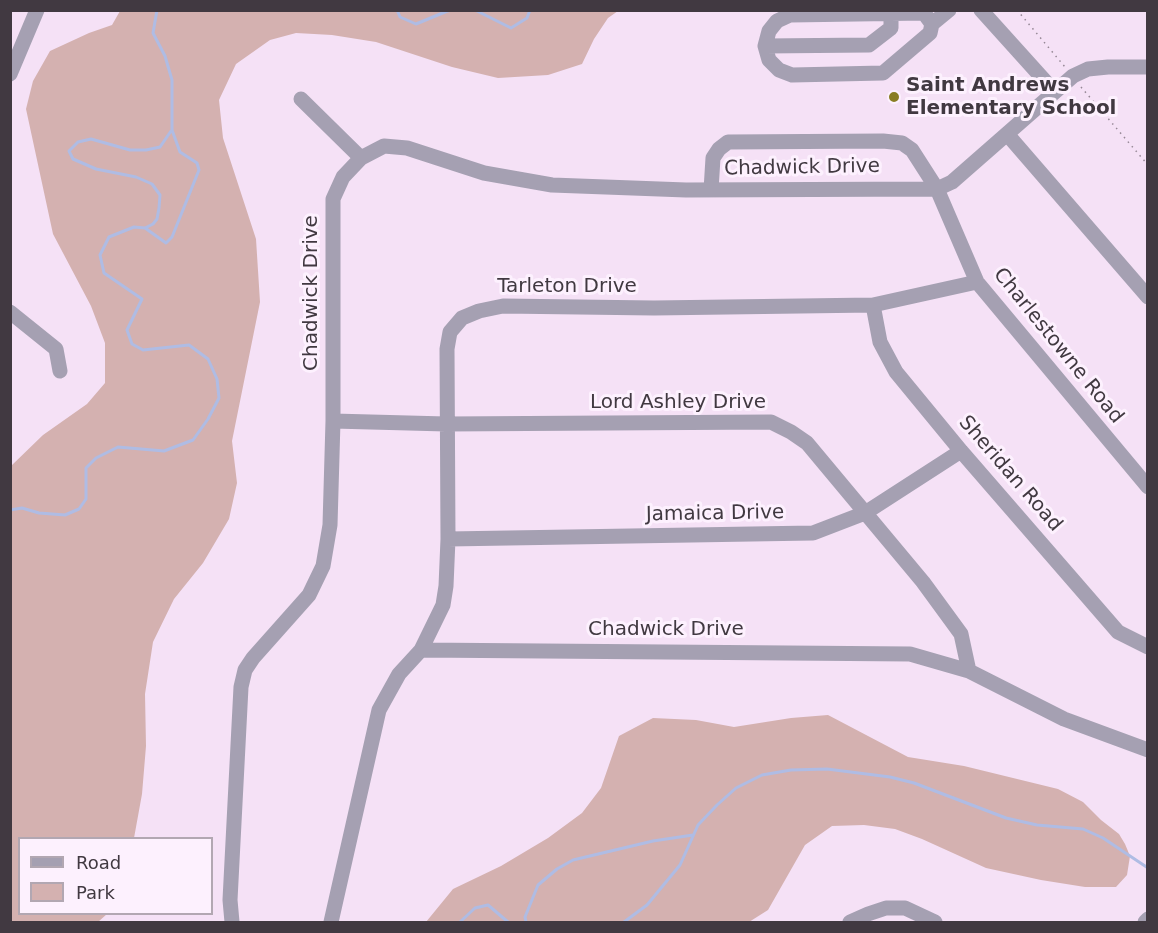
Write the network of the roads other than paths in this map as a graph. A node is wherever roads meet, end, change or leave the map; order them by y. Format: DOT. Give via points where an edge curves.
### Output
graph roads {
  1 [pos="37,10"];
  2 [pos="949,10"];
  3 [pos="981,10"];
  4 [pos="891,12"];
  5 [pos="932,24"];
  6 [pos="765,46"];
  7 [pos="1148,67"];
  8 [pos="10,74"];
  9 [pos="1054,91"];
  10 [pos="301,99"];
  11 [pos="1007,134"];
  12 [pos="361,158"];
  13 [pos="937,189"];
  14 [pos="711,190"];
  15 [pos="976,282"];
  16 [pos="1148,297"];
  17 [pos="873,305"];
  18 [pos="10,312"];
  19 [pos="60,371"];
  20 [pos="333,421"];
  21 [pos="446,424"];
  22 [pos="962,452"];
  23 [pos="1148,487"];
  24 [pos="865,513"];
  25 [pos="447,539"];
  26 [pos="1148,647"];
  27 [pos="421,650"];
  28 [pos="969,671"];
  29 [pos="1148,750"];
  30 [pos="232,922"];
  31 [pos="332,922"];
  32 [pos="850,922"];
  33 [pos="934,922"];
  1 -- 8 [label="street"];
  2 -- 5 [label="street"];
  3 -- 9 [label="street"];
  4 -- 5 [label="street" via="924,13"];
  4 -- 6 [label="street" via="790,15 777,21"];
  4 -- 6 [label="street" via="891,28 870,45"];
  5 -- 6 [label="street" via="930,33 883,73 792,75 769,60"];
  7 -- 9 [label="street" via="1088,69"];
  9 -- 11 [label="street"];
  10 -- 12 [label="street"];
  11 -- 13 [label="street" via="952,182"];
  11 -- 16 [label="street"];
  12 -- 14 [label="street, Chadwick Drive" via="384,146 407,148 484,173 552,185"];
  12 -- 20 [label="street, Chadwick Drive" via="343,177 333,199"];
  13 -- 14 [label="street, Chadwick Drive"];
  13 -- 14 [label="street, Charlestowne Road" via="912,150 902,143 883,141 728,142 713,158"];
  13 -- 15 [label="street, Charlestowne Road"];
  15 -- 17 [label="street, Tarleton Drive"];
  15 -- 23 [label="street, Charlestowne Road"];
  17 -- 21 [label="street, Tarleton Drive" via="503,306 479,311 462,318 450,332"];
  17 -- 22 [label="street, Sheridan Road" via="880,342 896,372"];
  18 -- 19 [label="street" via="56,348"];
  20 -- 21 [label="street, Lord Ashley Drive"];
  20 -- 30 [label="street, Chadwick Drive" via="330,525 323,566 309,595 252,658 241,687"];
  21 -- 24 [label="street, Lord Ashley Drive" via="771,422 807,443"];
  21 -- 25 [label="street, Tarleton Drive"];
  22 -- 24 [label="street, Jamaica Drive"];
  22 -- 26 [label="street, Sheridan Road" via="1118,632"];
  24 -- 25 [label="street, Jamaica Drive" via="813,533"];
  24 -- 28 [label="street, Lord Ashley Drive" via="961,634"];
  25 -- 27 [label="street, Tarleton Drive" via="443,605"];
  27 -- 28 [label="street, Chadwick Drive" via="880,652 910,654"];
  27 -- 31 [label="street" via="399,674 379,710"];
  28 -- 29 [label="street, Chadwick Drive" via="1064,719"];
  32 -- 33 [label="street" via="886,908 906,908"];
}
